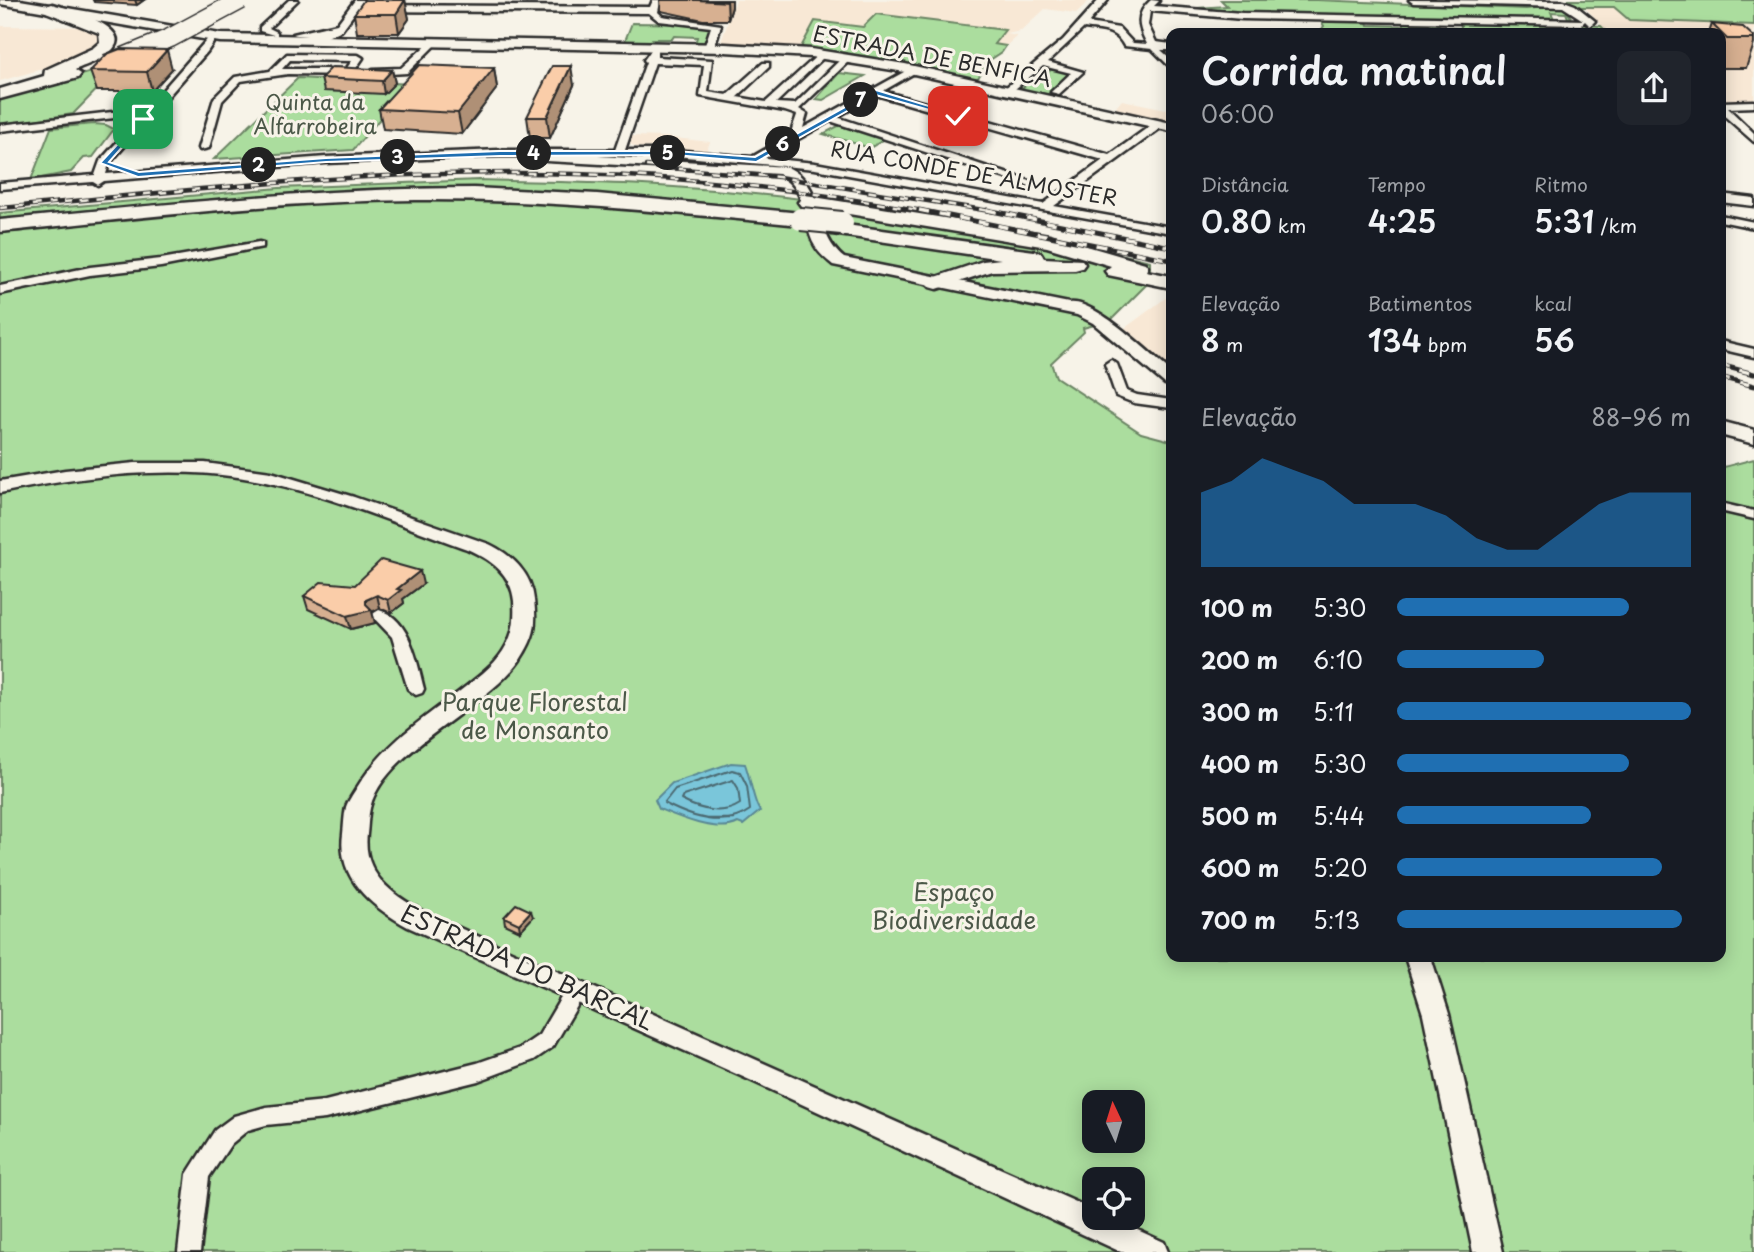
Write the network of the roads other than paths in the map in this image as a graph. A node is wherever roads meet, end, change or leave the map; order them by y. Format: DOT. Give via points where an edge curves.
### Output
graph roads {
  1 [pos="74,0"];
  2 [pos="227,0"];
  3 [pos="241,0"];
  4 [pos="294,0"];
  5 [pos="1104,0"];
  6 [pos="1157,0"];
  7 [pos="1413,0"];
  8 [pos="9,1"];
  9 [pos="452,1"];
  10 [pos="357,3"];
  11 [pos="28,4"];
  12 [pos="388,5"];
  13 [pos="656,5"];
  14 [pos="620,7"];
  15 [pos="371,8"];
  16 [pos="1147,8"];
  17 [pos="52,9"];
  18 [pos="416,9"];
  19 [pos="343,23"];
  20 [pos="1083,25"];
  21 [pos="195,32"];
  22 [pos="329,33"];
  23 [pos="299,34"];
  24 [pos="275,37"];
  25 [pos="216,38"];
  26 [pos="360,38"];
  27 [pos="388,42"];
  28 [pos="432,43"];
  29 [pos="1152,47"];
  30 [pos="1166,47"];
  31 [pos="709,48"];
  32 [pos="652,54"];
  33 [pos="821,55"];
  34 [pos="847,58"];
  35 [pos="1166,60"];
  36 [pos="103,62"];
  37 [pos="1041,63"];
  38 [pos="766,65"];
  39 [pos="913,70"];
  40 [pos="349,72"];
  41 [pos="51,75"];
  42 [pos="272,75"];
  43 [pos="0,88"];
  44 [pos="1007,91"];
  45 [pos="876,92"];
  46 [pos="1056,92"];
  47 [pos="0,94"];
  48 [pos="729,99"];
  49 [pos="1754,104"];
  50 [pos="1726,105"];
  51 [pos="150,111"];
  52 [pos="1726,111"];
  53 [pos="829,118"];
  54 [pos="21,125"];
  55 [pos="1164,126"];
  56 [pos="0,128"];
  57 [pos="795,137"];
  58 [pos="1754,139"];
  59 [pos="1,141"];
  60 [pos="204,148"];
  61 [pos="619,152"];
  62 [pos="532,153"];
  63 [pos="645,157"];
  64 [pos="756,159"];
  65 [pos="1111,159"];
  66 [pos="104,163"];
  67 [pos="174,172"];
  68 [pos="138,174"];
  69 [pos="98,179"];
  70 [pos="63,181"];
  71 [pos="1037,185"];
  72 [pos="0,186"];
  73 [pos="0,191"];
  74 [pos="1754,200"];
  75 [pos="1726,204"];
  76 [pos="1047,206"];
  77 [pos="1726,208"];
  78 [pos="803,216"];
  79 [pos="1754,223"];
  80 [pos="0,226"];
  81 [pos="841,227"];
  82 [pos="1166,229"];
  83 [pos="0,234"];
  84 [pos="259,245"];
  85 [pos="1075,264"];
  86 [pos="1138,267"];
  87 [pos="1166,272"];
  88 [pos="978,277"];
  89 [pos="943,281"];
  90 [pos="1166,281"];
  91 [pos="0,290"];
  92 [pos="1087,312"];
  93 [pos="1726,346"];
  94 [pos="1754,353"];
  95 [pos="1111,365"];
  96 [pos="1166,376"];
  97 [pos="1166,403"];
  98 [pos="1726,419"];
  99 [pos="1754,426"];
  100 [pos="1726,430"];
  101 [pos="1754,437"];
  102 [pos="0,487"];
  103 [pos="1726,509"];
  104 [pos="1751,518"];
  105 [pos="379,615"];
  106 [pos="416,689"];
  107 [pos="1420,962"];
  108 [pos="576,990"];
  109 [pos="1489,1245"];
  110 [pos="189,1252"];
  111 [pos="1153,1252"];
  1 -- 11 [label="street"];
  1 -- 21 [label="street" via="72,5 79,10"];
  2 -- 36 [label="highway"];
  3 -- 36 [label="highway, bridge" via="170,38"];
  4 -- 24 [label="street" via="263,29"];
  5 -- 20 [label="street"];
  6 -- 16 [label="street"];
  7 -- 16 [label="street" via="1554,3 1574,8 1583,20 1242,16"];
  8 -- 11 [label="street"];
  9 -- 12 [label="street"];
  9 -- 14 [label="street"];
  10 -- 12 [label="street"];
  10 -- 15 [label="street"];
  10 -- 19 [label="street"];
  11 -- 17 [label="street"];
  12 -- 15 [label="street"];
  12 -- 18 [label="street"];
  13 -- 14 [label="street"];
  13 -- 31 [label="street" via="654,15 666,20 715,23"];
  14 -- 18 [label="street"];
  15 -- 18 [label="street" via="367,15 412,15"];
  16 -- 29 [label="street" via="1143,24"];
  17 -- 21 [label="street"];
  17 -- 41 [label="highway" via="105,30 109,37 99,52"];
  19 -- 22 [label="street"];
  19 -- 23 [label="street"];
  19 -- 26 [label="street" via="347,34"];
  20 -- 29 [label="street" via="1116,30 1127,44"];
  20 -- 37 [label="street"];
  21 -- 24 [label="street, ESTRADA DE BENFICA"];
  21 -- 25 [label="street, ESTRADA DE BENFICA"];
  22 -- 23 [label="street, ESTRADA DE BENFICA"];
  22 -- 24 [label="street"];
  22 -- 26 [label="street, ESTRADA DE BENFICA"];
  23 -- 24 [label="street, ESTRADA DE BENFICA"];
  24 -- 25 [label="street, ESTRADA DE BENFICA"];
  24 -- 27 [label="street, ESTRADA DE BENFICA"];
  25 -- 51 [label="street"];
  26 -- 27 [label="street, ESTRADA DE BENFICA"];
  27 -- 28 [label="street, ESTRADA DE BENFICA"];
  28 -- 32 [label="street, ESTRADA DE BENFICA" via="639,46"];
  28 -- 40 [label="street" via="402,72"];
  29 -- 30 [label="street"];
  29 -- 35 [label="street"];
  31 -- 32 [label="street, ESTRADA DE BENFICA"];
  31 -- 33 [label="street, ESTRADA DE BENFICA"];
  32 -- 48 [label="street" via="709,62 703,94"];
  32 -- 61 [label="street"];
  33 -- 34 [label="street, ESTRADA DE BENFICA"];
  33 -- 34 [label="street" via="770,103 797,107"];
  34 -- 39 [label="street, ESTRADA DE BENFICA"];
  36 -- 41 [label="highway"];
  36 -- 47 [label="highway"];
  37 -- 44 [label="street"];
  37 -- 46 [label="street" via="1078,72"];
  38 -- 48 [label="street"];
  39 -- 44 [label="street, ESTRADA DE BENFICA"];
  39 -- 45 [label="street"];
  40 -- 42 [label="street"];
  40 -- 42 [label="street" via="358,58 287,57"];
  41 -- 43 [label="highway"];
  42 -- 60 [label="street" via="234,82 217,100"];
  44 -- 55 [label="street, ESTRADA DE BENFICA"];
  45 -- 53 [label="street"];
  45 -- 65 [label="street"];
  48 -- 57 [label="street" via="802,114"];
  49 -- 50 [label="street"];
  51 -- 54 [label="street"];
  51 -- 66 [label="street"];
  52 -- 58 [label="street"];
  53 -- 57 [label="street"];
  53 -- 71 [label="street"];
  54 -- 56 [label="street"];
  54 -- 59 [label="street"];
  55 -- 65 [label="street"];
  57 -- 64 [label="street"];
  61 -- 62 [label="street"];
  61 -- 63 [label="street" via="629,158"];
  62 -- 63 [label="street"];
  62 -- 67 [label="street" via="326,160"];
  63 -- 64 [label="street, RUA CONDE DE ALMOSTER"];
  63 -- 78 [label="street" via="671,163 782,170 799,180"];
  64 -- 76 [label="street, RUA CONDE DE ALMOSTER"];
  65 -- 76 [label="street"];
  66 -- 68 [label="street"];
  66 -- 69 [label="street"];
  66 -- 70 [label="street"];
  67 -- 68 [label="street"];
  67 -- 69 [label="street"];
  68 -- 69 [label="street"];
  69 -- 70 [label="street"];
  69 -- 73 [label="street"];
  70 -- 72 [label="street"];
  74 -- 75 [label="street"];
  76 -- 82 [label="street, RUA CONDE DE ALMOSTER"];
  77 -- 79 [label="street"];
  78 -- 80 [label="highway" via="560,197 400,194"];
  78 -- 81 [label="highway"];
  78 -- 83 [label="highway" via="397,202"];
  78 -- 86 [label="highway" via="1029,237"];
  78 -- 89 [label="street" via="839,262"];
  81 -- 85 [label="highway"];
  81 -- 86 [label="highway" via="951,236"];
  84 -- 91 [label="street"];
  85 -- 88 [label="highway" via="1006,263"];
  85 -- 90 [label="highway"];
  86 -- 87 [label="highway"];
  88 -- 89 [label="highway"];
  88 -- 92 [label="street"];
  89 -- 92 [label="street"];
  92 -- 96 [label="street"];
  93 -- 94 [label="street"];
  95 -- 97 [label="street" via="1121,393"];
  98 -- 99 [label="highway"];
  100 -- 101 [label="highway"];
  102 -- 108 [label="street, ESTRADA DO BARCAL" via="88,471 134,469 221,471 270,478 462,541 503,560 519,582 527,604 520,643 494,675 391,755 371,779 353,824 355,859 360,874 393,908"];
  103 -- 104 [label="street"];
  105 -- 106 [label="street" via="402,641"];
  107 -- 109 [label="street" via="1436,1014"];
  108 -- 110 [label="street" via="547,1041 527,1054 478,1072 325,1110 266,1116 243,1124 223,1138 198,1174"];
  108 -- 111 [label="street, ESTRADA DO BARCAL"];
}
